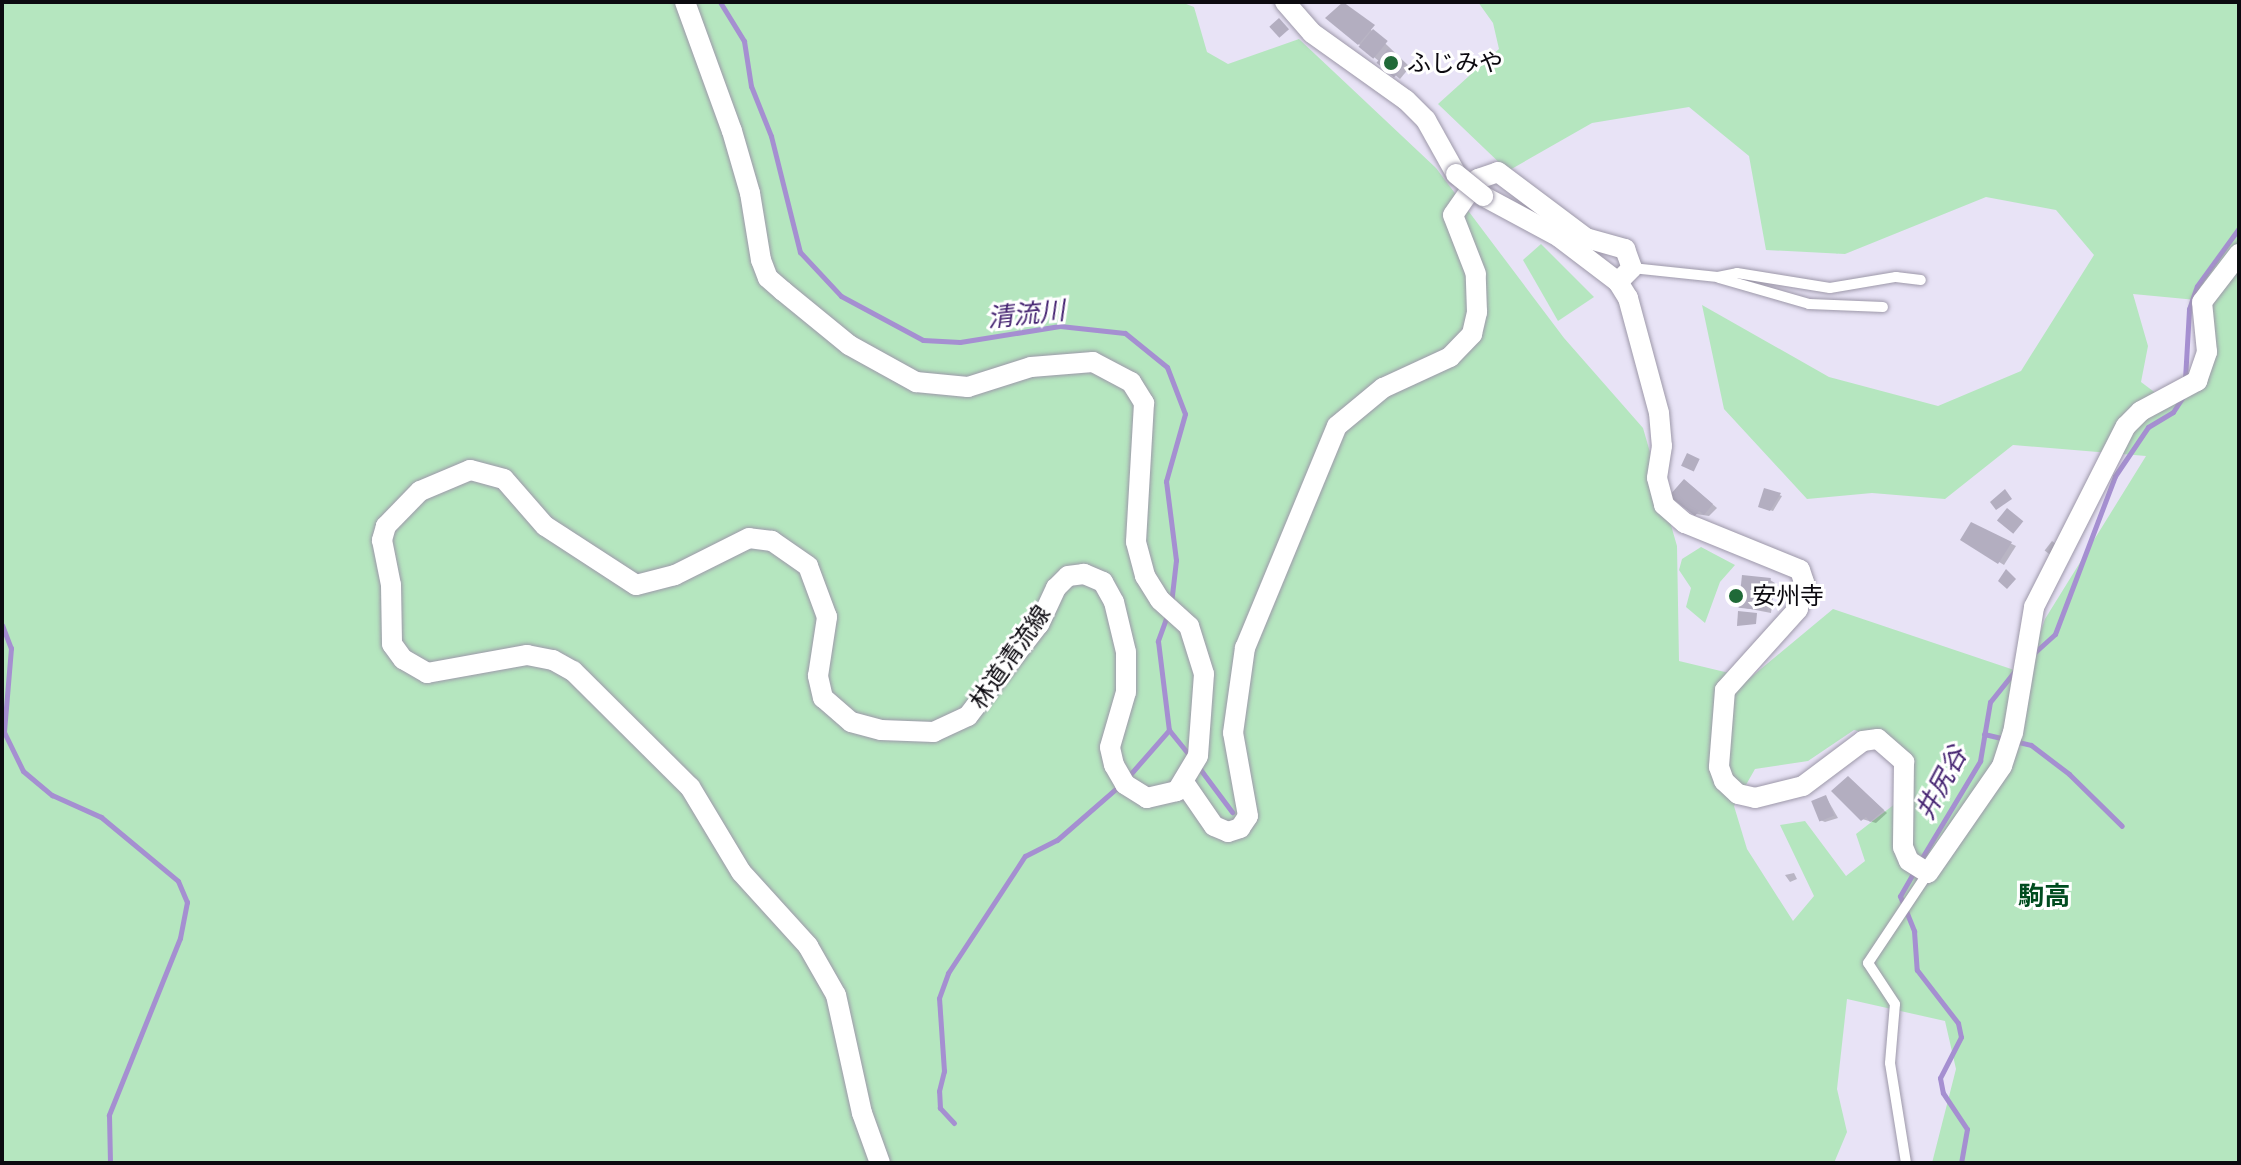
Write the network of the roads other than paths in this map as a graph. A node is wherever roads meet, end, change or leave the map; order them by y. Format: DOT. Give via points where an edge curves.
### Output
graph roads {
  1 [pos="685,2"];
  2 [pos="1285,2"];
  3 [pos="2239,254"];
  4 [pos="1625,275"];
  5 [pos="1718,277"];
  6 [pos="1921,280"];
  7 [pos="1883,307"];
  8 [pos="1185,784"];
  9 [pos="1928,873"];
  10 [pos="880,1163"];
  11 [pos="1906,1163"];
  1 -- 8 [label="street" via="732,131 761,260 768,278 783,291 849,345 916,382 968,387 1031,367 1093,362 1131,382 1144,403 1136,542 1145,576 1160,600 1189,626 1204,674 1198,756"];
  2 -- 4 [label="street, bridge" via="1305,26 1416,110 1456,174 1483,196"];
  3 -- 9 [label="street" via="2202,302 2207,352 2197,381 2141,411 2126,426 2034,607 2013,733 2002,766"];
  4 -- 5 [label="lane"];
  4 -- 8 [label="street" via="1625,249 1586,238 1498,172 1478,179 1453,215 1476,274 1472,334 1450,357 1383,388 1337,426 1245,648 1233,733 1248,816 1240,828 1228,832 1214,826"];
  4 -- 9 [label="street" via="1659,413 1662,446 1657,478 1664,505 1685,523 1789,562 1804,582 1798,609 1725,690 1719,767 1724,781 1738,794 1755,798 1803,786 1863,741 1878,739 1904,762 1903,847 1909,861"];
  5 -- 6 [label="lane" via="1737,273 1849,288 1896,277"];
  5 -- 7 [label="lane" via="1809,304"];
  8 -- 10 [label="street, 林道清流線" via="1147,798 1123,781 1110,747 1126,692 1126,652 1114,602 1103,582 1084,574 1068,576 1056,588 1039,624 968,716 934,732 881,730 851,722 823,698 818,676 827,617 808,566 772,541 749,538 675,575 636,585 545,526 504,479 470,470 420,491 386,526 382,540 391,585 392,644 403,659 427,673 527,655 553,660 573,671 690,787 741,872 798,933 836,995 862,1113"];
  9 -- 11 [label="lane" via="1868,963 1895,1004 1890,1063"];
}
